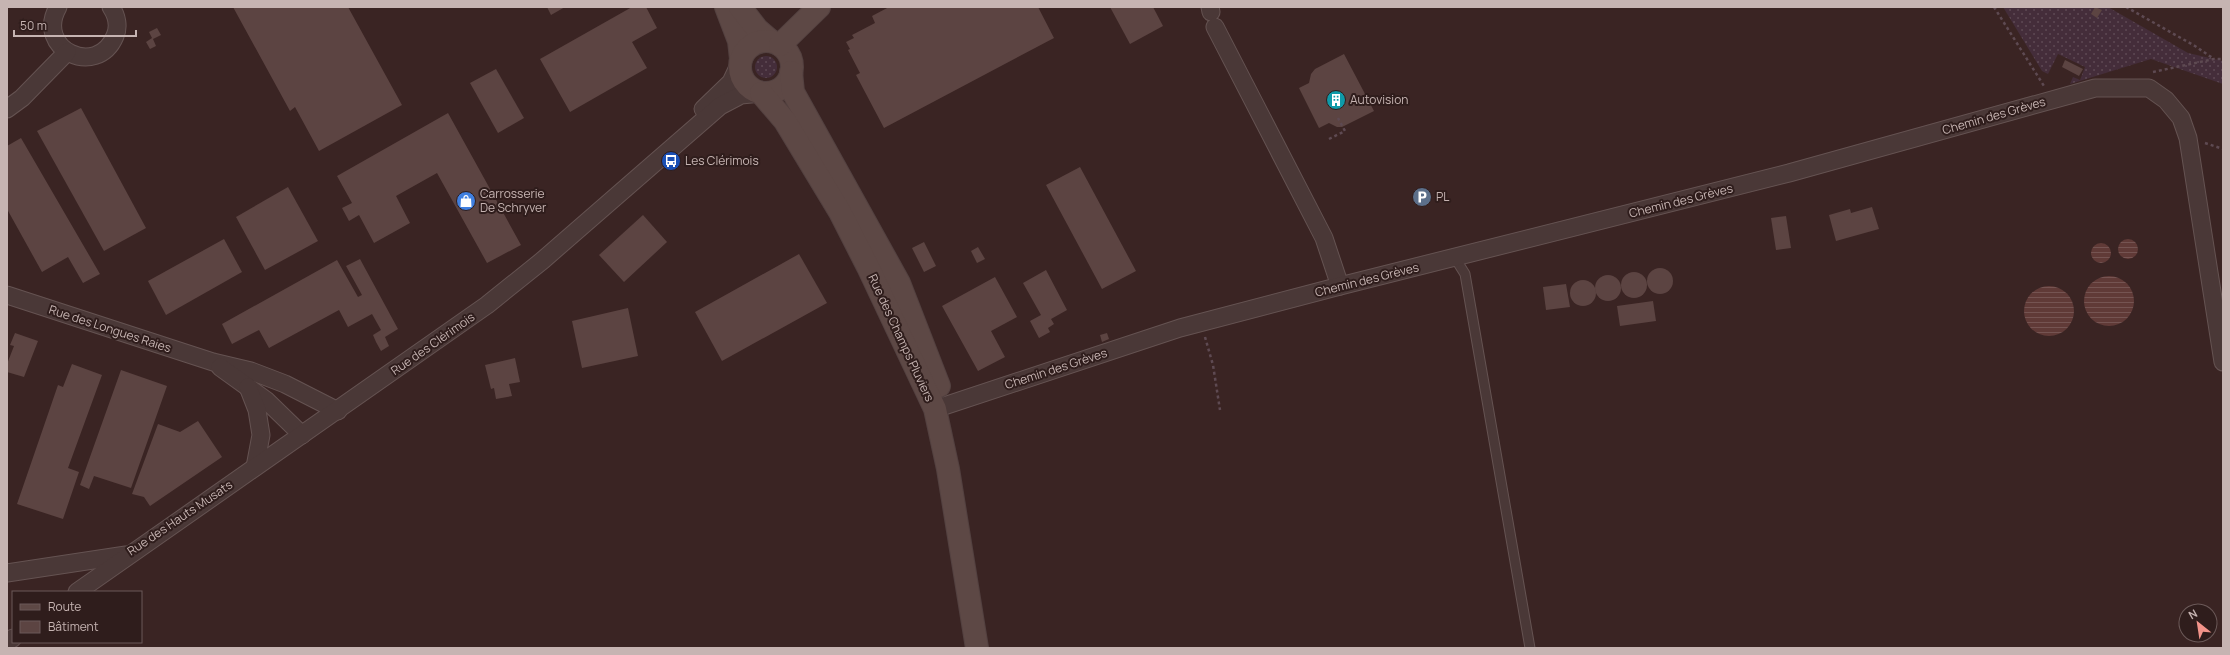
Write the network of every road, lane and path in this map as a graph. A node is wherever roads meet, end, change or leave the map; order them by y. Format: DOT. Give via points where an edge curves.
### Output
graph roads {
  1 [pos="58,7"];
  2 [pos="111,7"];
  3 [pos="726,7"];
  4 [pos="740,7"];
  5 [pos="819,7"];
  6 [pos="1994,7"];
  7 [pos="2126,7"];
  8 [pos="1212,15"];
  9 [pos="776,43"];
  10 [pos="67,52"];
  11 [pos="2214,59"];
  12 [pos="2223,59"];
  13 [pos="740,62"];
  14 [pos="791,72"];
  15 [pos="2148,74"];
  16 [pos="761,93"];
  17 [pos="2053,99"];
  18 [pos="7,110"];
  19 [pos="1338,118"];
  20 [pos="1329,139"];
  21 [pos="602,209"];
  22 [pos="1455,258"];
  23 [pos="1340,286"];
  24 [pos="7,295"];
  25 [pos="1201,323"];
  26 [pos="213,362"];
  27 [pos="2223,362"];
  28 [pos="248,387"];
  29 [pos="935,409"];
  30 [pos="1220,410"];
  31 [pos="338,411"];
  32 [pos="302,435"];
  33 [pos="255,467"];
  34 [pos="130,555"];
  35 [pos="7,573"];
  36 [pos="78,591"];
  37 [pos="976,644"];
  38 [pos="1530,648"];
  1 -- 10 [label="street" via="52,24 58,44"];
  2 -- 10 [label="street" via="117,22 116,32 106,50 87,57"];
  3 -- 13 [label="street" via="739,41"];
  4 -- 9 [label="street" via="757,29"];
  5 -- 9 [label="street"];
  6 -- 17 [label="path"];
  7 -- 11 [label="path"];
  8 -- 23 [label="street" via="1324,238"];
  9 -- 13 [label="street" via="756,42 749,46"];
  9 -- 14 [label="street" via="790,57"];
  10 -- 18 [label="street"];
  11 -- 12 [label="path"];
  11 -- 15 [label="path"];
  13 -- 16 [label="street" via="740,72 746,85"];
  13 -- 21 [label="street, Rue des Clérimois" via="731,82"];
  14 -- 16 [label="street" via="778,90"];
  14 -- 29 [label="street, Rue des Champs Pluviers" via="793,92 899,283 939,385"];
  16 -- 21 [label="street, Rue des Clérimois" via="741,94 720,106"];
  16 -- 29 [label="street, Rue des Champs Pluviers" via="785,121 840,212"];
  17 -- 22 [label="street, Chemin des Grèves" via="1789,173"];
  17 -- 27 [label="street, Chemin des Grèves" via="2095,88 2148,88 2166,100 2181,118 2188,138"];
  19 -- 20 [label="path" via="1345,131"];
  21 -- 31 [label="street, Rue des Clérimois" via="487,305"];
  22 -- 23 [label="street, Chemin des Grèves"];
  22 -- 38 [label="lane" via="1465,274"];
  23 -- 25 [label="street, Chemin des Grèves"];
  24 -- 26 [label="street, Rue des Longues Raies"];
  25 -- 29 [label="street, Chemin des Grèves"];
  25 -- 30 [label="path" via="1213,365"];
  26 -- 28 [label="street, Rue des Longues Raies"];
  26 -- 31 [label="street, Rue des Longues Raies" via="251,371 278,381"];
  28 -- 32 [label="street, Rue des Longues Raies" via="267,401"];
  28 -- 33 [label="street" via="257,410 261,435"];
  29 -- 37 [label="street" via="948,469"];
  31 -- 32 [label="street, Rue des Clérimois"];
  32 -- 33 [label="street, Rue des Clérimois"];
  33 -- 34 [label="street, Rue des Hauts Musats"];
  34 -- 35 [label="street, Rue des Hauts Musats"];
  34 -- 36 [label="street"];
}
